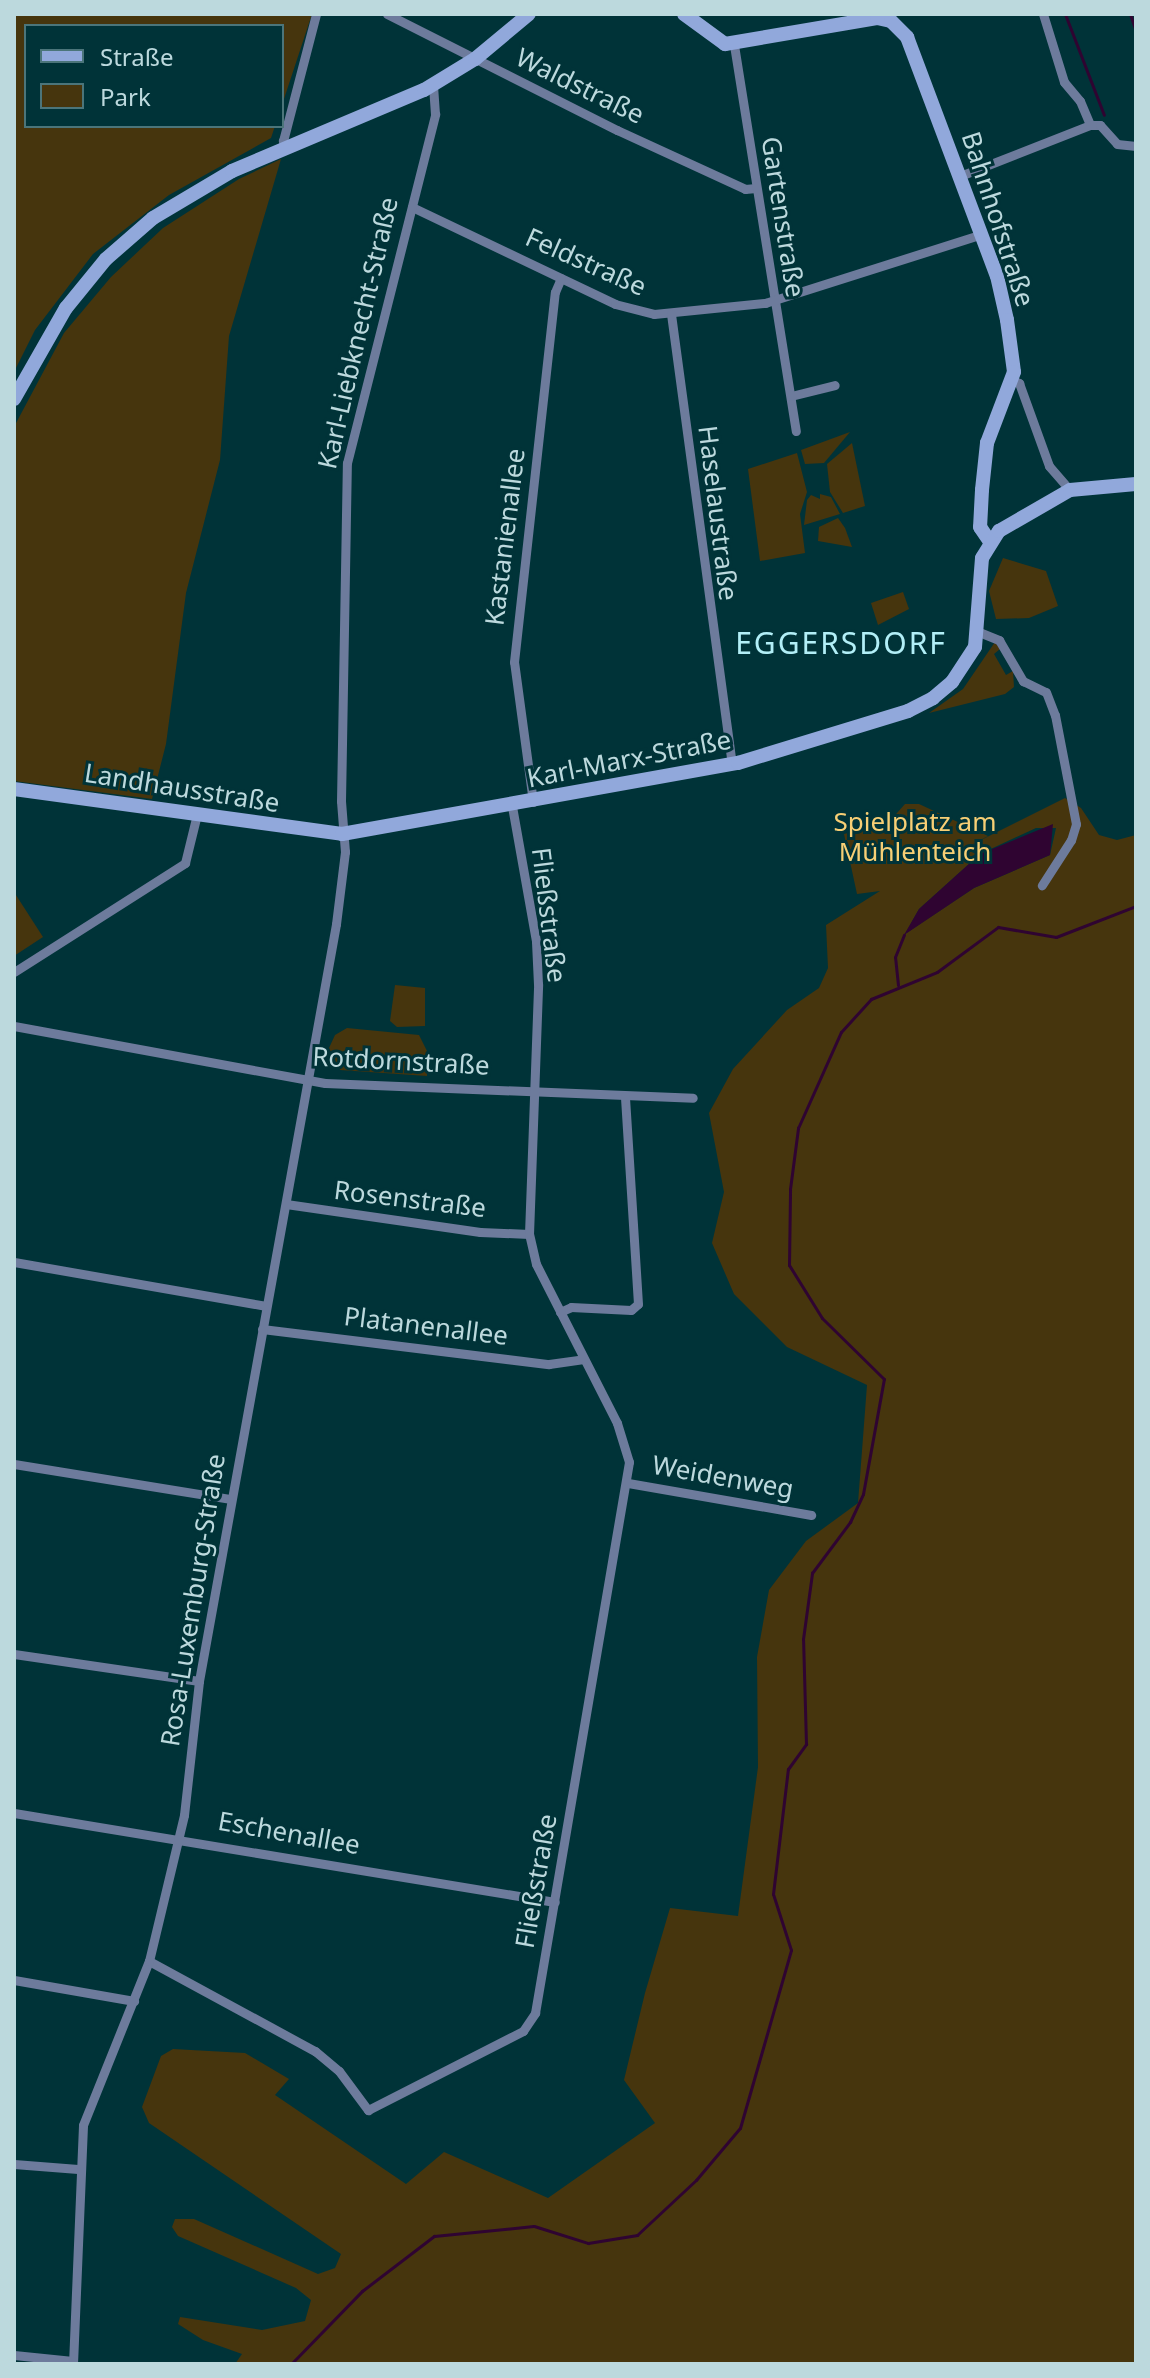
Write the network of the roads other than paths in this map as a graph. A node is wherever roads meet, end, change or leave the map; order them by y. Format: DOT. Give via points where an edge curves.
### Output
graph roads {
  1 [pos="316,14"];
  2 [pos="387,14"];
  3 [pos="529,14"];
  4 [pos="684,14"];
  5 [pos="1043,14"];
  6 [pos="882,16"];
  7 [pos="734,45"];
  8 [pos="475,59"];
  9 [pos="433,85"];
  10 [pos="1090,125"];
  11 [pos="1136,146"];
  12 [pos="286,149"];
  13 [pos="960,176"];
  14 [pos="756,188"];
  15 [pos="412,207"];
  16 [pos="982,234"];
  17 [pos="561,278"];
  18 [pos="775,301"];
  19 [pos="671,314"];
  20 [pos="1012,380"];
  21 [pos="835,385"];
  22 [pos="791,396"];
  23 [pos="14,399"];
  24 [pos="796,431"];
  25 [pos="1136,484"];
  26 [pos="1070,490"];
  27 [pos="990,542"];
  28 [pos="979,632"];
  29 [pos="732,765"];
  30 [pos="14,789"];
  31 [pos="533,802"];
  32 [pos="512,806"];
  33 [pos="197,814"];
  34 [pos="342,834"];
  35 [pos="1042,885"];
  36 [pos="14,972"];
  37 [pos="14,1026"];
  38 [pos="309,1079"];
  39 [pos="532,1091"];
  40 [pos="625,1096"];
  41 [pos="693,1098"];
  42 [pos="286,1204"];
  43 [pos="529,1234"];
  44 [pos="14,1262"];
  45 [pos="266,1306"];
  46 [pos="560,1312"];
  47 [pos="262,1329"];
  48 [pos="584,1359"];
  49 [pos="14,1464"];
  50 [pos="628,1483"];
  51 [pos="231,1499"];
  52 [pos="811,1515"];
  53 [pos="14,1654"];
  54 [pos="199,1681"];
  55 [pos="14,1813"];
  56 [pos="178,1836"];
  57 [pos="555,1902"];
  58 [pos="149,1961"];
  59 [pos="14,1980"];
  60 [pos="134,2001"];
  61 [pos="14,2164"];
  62 [pos="78,2169"];
  63 [pos="14,2355"];
  64 [pos="73,2363"];
  1 -- 12 [label="street" via="283,141"];
  2 -- 8 [label="street, Waldstraße"];
  3 -- 8 [label="main road"];
  4 -- 7 [label="main road" via="719,42"];
  5 -- 10 [label="street" via="1064,82"];
  6 -- 7 [label="main road"];
  6 -- 13 [label="main road, Bahnhofstraße" via="907,37"];
  7 -- 14 [label="street, Gartenstraße"];
  8 -- 9 [label="main road"];
  8 -- 14 [label="street, Waldstraße" via="745,189"];
  9 -- 12 [label="main road"];
  9 -- 15 [label="street, Karl-Liebknecht-Straße" via="435,114"];
  10 -- 11 [label="street" via="1100,125 1117,144"];
  10 -- 13 [label="street"];
  12 -- 23 [label="main road" via="208,183 122,244 66,308"];
  13 -- 16 [label="main road, Bahnhofstraße"];
  14 -- 18 [label="street, Gartenstraße"];
  15 -- 17 [label="street, Feldstraße"];
  15 -- 34 [label="street, Karl-Liebknecht-Straße" via="347,463"];
  16 -- 18 [label="street, Feldstraße"];
  16 -- 20 [label="main road, Bahnhofstraße" via="1002,293"];
  17 -- 19 [label="street, Feldstraße" via="634,311"];
  17 -- 31 [label="street, Kastanienallee" via="555,292 514,662"];
  18 -- 19 [label="street, Feldstraße"];
  18 -- 22 [label="street, Gartenstraße"];
  19 -- 29 [label="street, Haselaustraße"];
  20 -- 26 [label="street, Bahnhofstraße" via="1019,383 1049,466"];
  20 -- 27 [label="main road" via="985,457 980,527"];
  21 -- 22 [label="street"];
  22 -- 24 [label="street, Gartenstraße"];
  25 -- 26 [label="main road"];
  26 -- 27 [label="main road" via="1005,526"];
  27 -- 28 [label="main road" via="979,576"];
  28 -- 29 [label="main road, Karl-Marx-Straße" via="952,682 918,707"];
  28 -- 35 [label="street" via="999,640 1023,681 1046,692 1055,715 1076,824"];
  29 -- 31 [label="main road, Karl-Marx-Straße"];
  30 -- 33 [label="main road, Landhausstraße"];
  31 -- 32 [label="main road, Karl-Marx-Straße"];
  32 -- 34 [label="main road, Karl-Marx-Straße"];
  32 -- 39 [label="street, Fließstraße" via="536,941"];
  33 -- 34 [label="main road, Landhausstraße"];
  33 -- 36 [label="street" via="185,863"];
  34 -- 38 [label="street, Rosa-Luxemburg-Straße" via="342,880"];
  37 -- 38 [label="street, Rotdornstraße"];
  38 -- 39 [label="street, Rotdornstraße"];
  38 -- 42 [label="street, Rosa-Luxemburg-Straße"];
  39 -- 40 [label="street, Rotdornstraße"];
  39 -- 43 [label="street, Fließstraße"];
  40 -- 41 [label="street, Rotdornstraße"];
  40 -- 46 [label="street" via="638,1304 631,1310 571,1307"];
  42 -- 43 [label="street, Rosenstraße" via="480,1232"];
  42 -- 45 [label="street, Rosa-Luxemburg-Straße"];
  43 -- 46 [label="street, Fließstraße" via="536,1264"];
  44 -- 45 [label="street"];
  45 -- 47 [label="street, Rosa-Luxemburg-Straße"];
  46 -- 48 [label="street, Fließstraße"];
  47 -- 48 [label="street, Platanenallee" via="549,1364"];
  47 -- 51 [label="street, Rosa-Luxemburg-Straße"];
  48 -- 50 [label="street, Fließstraße" via="624,1440"];
  49 -- 51 [label="street"];
  50 -- 52 [label="street, Weidenweg"];
  50 -- 57 [label="street, Fließstraße"];
  51 -- 54 [label="street, Rosa-Luxemburg-Straße"];
  53 -- 54 [label="street"];
  54 -- 56 [label="street, Rosa-Luxemburg-Straße" via="188,1794"];
  55 -- 56 [label="street, Eschenallee"];
  56 -- 57 [label="street, Eschenallee"];
  56 -- 58 [label="street, Rosa-Luxemburg-Straße"];
  57 -- 58 [label="street, Fließstraße" via="530,2024 368,2110 339,2071 315,2051"];
  58 -- 60 [label="street, Rosa-Luxemburg-Straße"];
  59 -- 60 [label="street"];
  60 -- 62 [label="street, Rosa-Luxemburg-Straße" via="88,2107"];
  61 -- 62 [label="street"];
  62 -- 64 [label="street, Rosa-Luxemburg-Straße"];
  63 -- 64 [label="street"];
}
